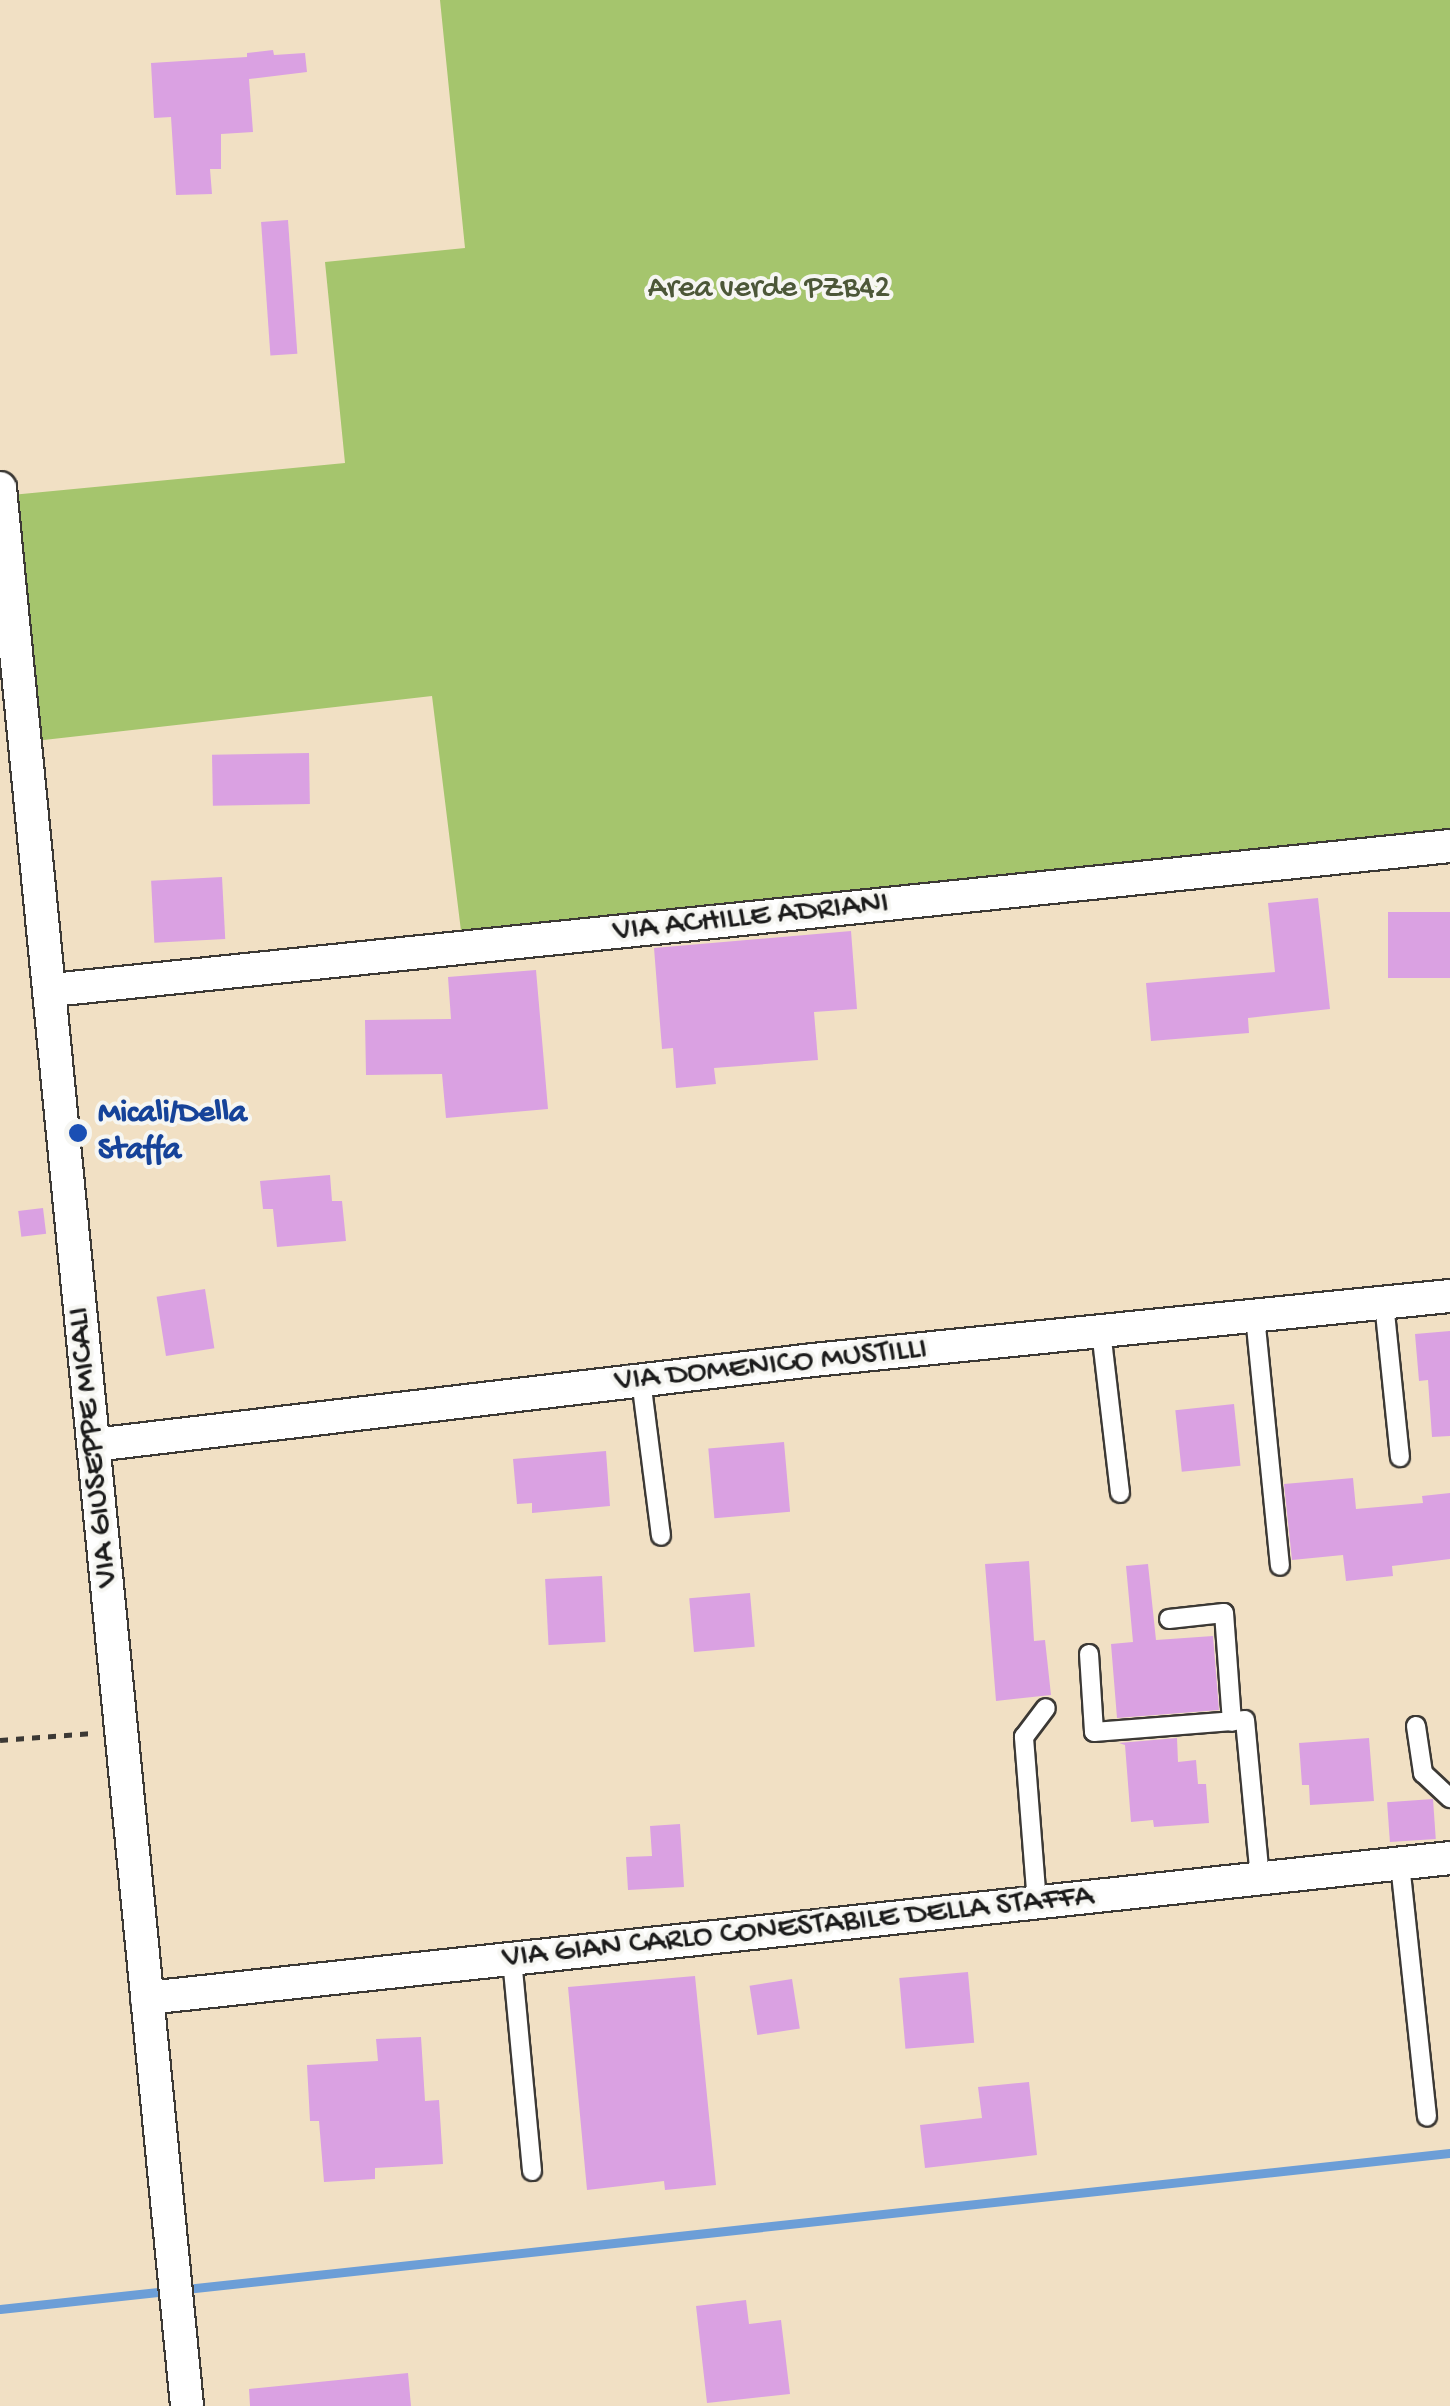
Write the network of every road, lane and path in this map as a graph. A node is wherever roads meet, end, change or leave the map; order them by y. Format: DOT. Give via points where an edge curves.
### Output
graph roads {
  1 [pos="0,488"];
  2 [pos="1450,846"];
  3 [pos="52,990"];
  4 [pos="1450,1296"];
  5 [pos="1384,1303"];
  6 [pos="1255,1316"];
  7 [pos="1101,1331"];
  8 [pos="641,1380"];
  9 [pos="94,1445"];
  10 [pos="1400,1457"];
  11 [pos="1120,1493"];
  12 [pos="661,1536"];
  13 [pos="1280,1566"];
  14 [pos="1169,1619"];
  15 [pos="1089,1654"];
  16 [pos="1046,1708"];
  17 [pos="1232,1722"];
  18 [pos="1416,1726"];
  19 [pos="121,1731"];
  20 [pos="0,1740"];
  21 [pos="1450,1798"];
  22 [pos="1450,1858"];
  23 [pos="1400,1864"];
  24 [pos="1260,1878"];
  25 [pos="1038,1902"];
  26 [pos="512,1959"];
  27 [pos="147,1998"];
  28 [pos="1428,2116"];
  29 [pos="532,2170"];
  30 [pos="187,2406"];
  1 -- 3 [label="street, VIA GIUSEPPE MICALI"];
  2 -- 3 [label="street, VIA ACHILLE ADRIANI"];
  3 -- 9 [label="street, VIA GIUSEPPE MICALI"];
  4 -- 5 [label="street, VIA DOMENICO MUSTILLI"];
  5 -- 6 [label="street, VIA DOMENICO MUSTILLI"];
  5 -- 10 [label="lane"];
  6 -- 7 [label="street, VIA DOMENICO MUSTILLI"];
  6 -- 13 [label="lane"];
  7 -- 8 [label="street, VIA DOMENICO MUSTILLI"];
  7 -- 11 [label="lane"];
  8 -- 9 [label="street, VIA DOMENICO MUSTILLI"];
  8 -- 12 [label="lane"];
  9 -- 19 [label="street, VIA GIUSEPPE MICALI"];
  14 -- 17 [label="lane" via="1224,1613"];
  15 -- 17 [label="lane" via="1094,1732"];
  16 -- 25 [label="lane" via="1024,1737"];
  17 -- 24 [label="lane" via="1244,1720"];
  18 -- 21 [label="lane" via="1423,1773"];
  19 -- 20 [label="path"];
  19 -- 27 [label="street, VIA GIUSEPPE MICALI"];
  22 -- 23 [label="street, VIA GIAN CARLO CONESTABILE DELLA STAFFA"];
  23 -- 24 [label="street, VIA GIAN CARLO CONESTABILE DELLA STAFFA"];
  23 -- 28 [label="lane"];
  24 -- 25 [label="street, VIA GIAN CARLO CONESTABILE DELLA STAFFA"];
  25 -- 26 [label="street, VIA GIAN CARLO CONESTABILE DELLA STAFFA"];
  26 -- 27 [label="street, VIA GIAN CARLO CONESTABILE DELLA STAFFA"];
  26 -- 29 [label="lane"];
  27 -- 30 [label="street, VIA GIUSEPPE MICALI"];
}
